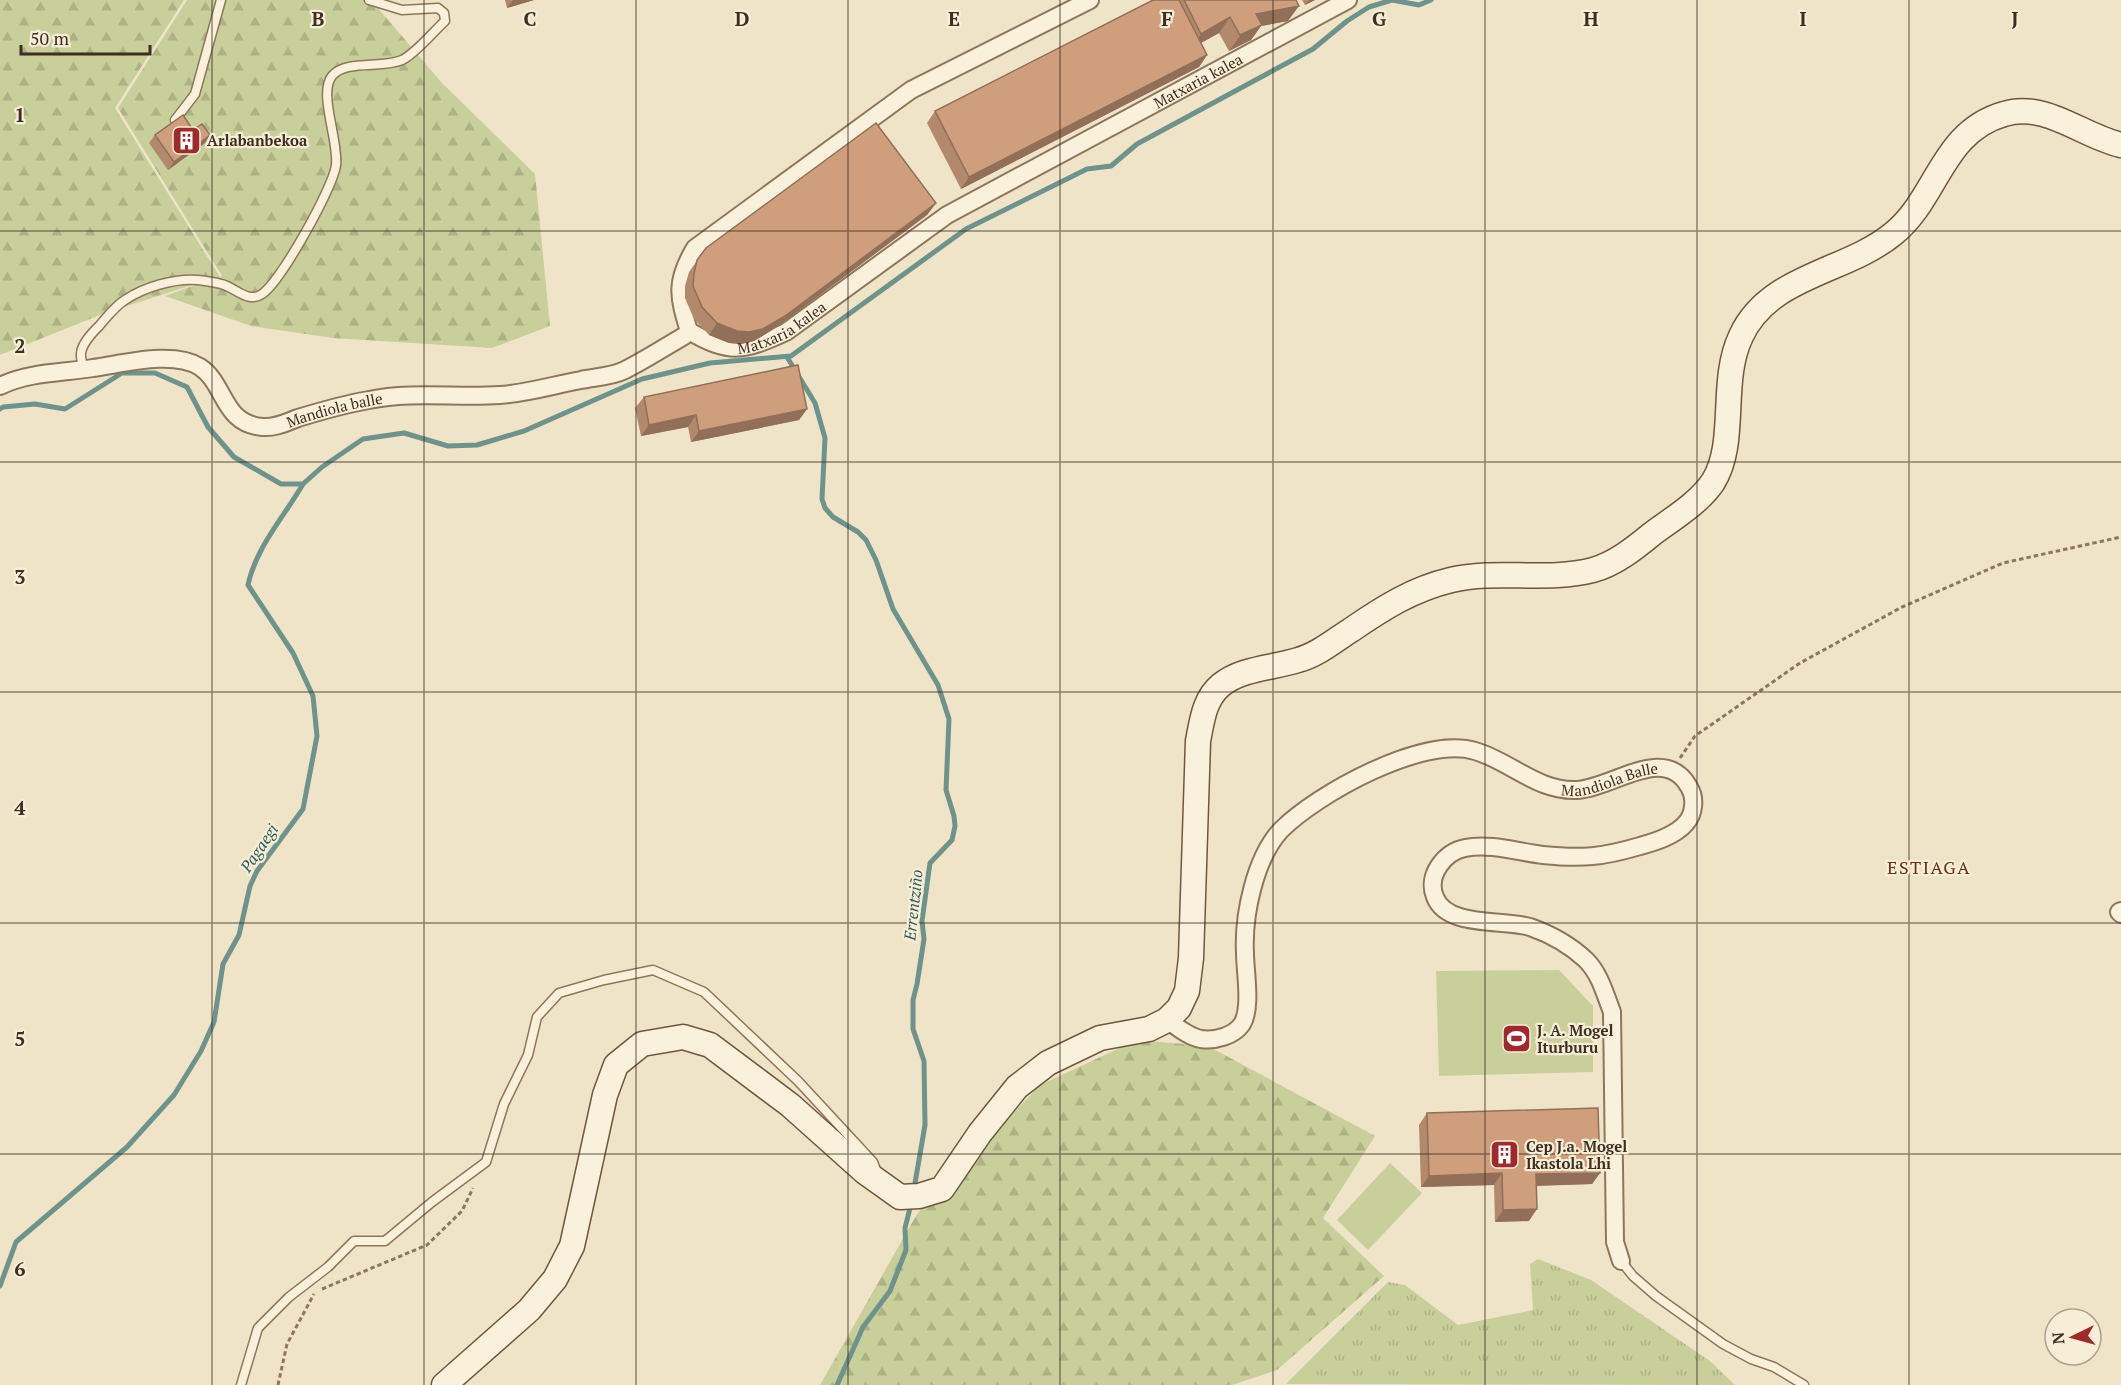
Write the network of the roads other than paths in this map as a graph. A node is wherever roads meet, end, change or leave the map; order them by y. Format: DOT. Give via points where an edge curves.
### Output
graph roads {
  1 [pos="220,0"];
  2 [pos="369,0"];
  3 [pos="1090,0"];
  4 [pos="1348,0"];
  5 [pos="175,120"];
  6 [pos="2121,145"];
  7 [pos="689,331"];
  8 [pos="84,369"];
  9 [pos="0,386"];
  10 [pos="1167,1020"];
  11 [pos="880,1181"];
  12 [pos="1621,1261"];
  13 [pos="241,1385"];
  14 [pos="444,1385"];
  15 [pos="1804,1385"];
  1 -- 5 [label="lane" via="195,94"];
  2 -- 8 [label="lane" via="402,10 438,8 445,21 405,59 393,64 345,67 332,76 327,90 336,166 327,194 274,284 261,296 247,297 223,284 196,280 145,289 123,301 88,337 80,355"];
  3 -- 7 [label="street" via="911,90 695,248 681,279 680,302"];
  4 -- 7 [label="street, Matxaria kalea" via="947,215 786,332 736,348 712,344"];
  6 -- 10 [label="street" via="2044,113 2024,110 1987,120 1968,132 1952,150 1908,220 1892,235 1865,252 1800,280 1757,312 1741,335 1731,363 1727,436 1722,463 1713,482 1699,498 1613,562 1594,570 1454,579 1420,588 1300,660 1238,675 1221,685 1208,700 1198,741 1187,991 1179,1008"];
  7 -- 8 [label="street, Mandiola balle" via="624,371 608,375 500,395 411,394 370,399 264,427 245,422 230,410 213,379 189,362 138,361"];
  8 -- 9 [label="street, Mandiola balle" via="21,378"];
  10 -- 11 [label="street" via="1149,1029 1100,1038 1048,1063 1017,1088 942,1189 900,1197"];
  10 -- 12 [label="street, Mandiola Balle" via="1201,1039 1223,1037 1242,1024 1247,1010 1244,947 1248,907 1259,867 1274,838 1296,815 1358,778 1403,758 1437,749 1471,749 1552,788 1598,787 1644,768 1672,770 1684,778 1692,791 1693,807 1688,822 1654,843 1607,856 1580,858 1464,848 1438,865 1433,882 1434,896 1445,911 1467,920 1530,928 1562,941 1587,961 1600,981 1612,1012 1615,1242"];
  11 -- 13 [label="lane" via="873,1162 798,1081 704,993 653,970 559,993 537,1017 528,1055 504,1104 486,1162 385,1241 354,1240 289,1298 258,1328"];
  11 -- 14 [label="street" via="790,1105 710,1045 683,1037 642,1044 616,1065 605,1095 572,1246 555,1280 529,1310"];
  12 -- 15 [label="lane" via="1656,1296 1723,1344"];
}
